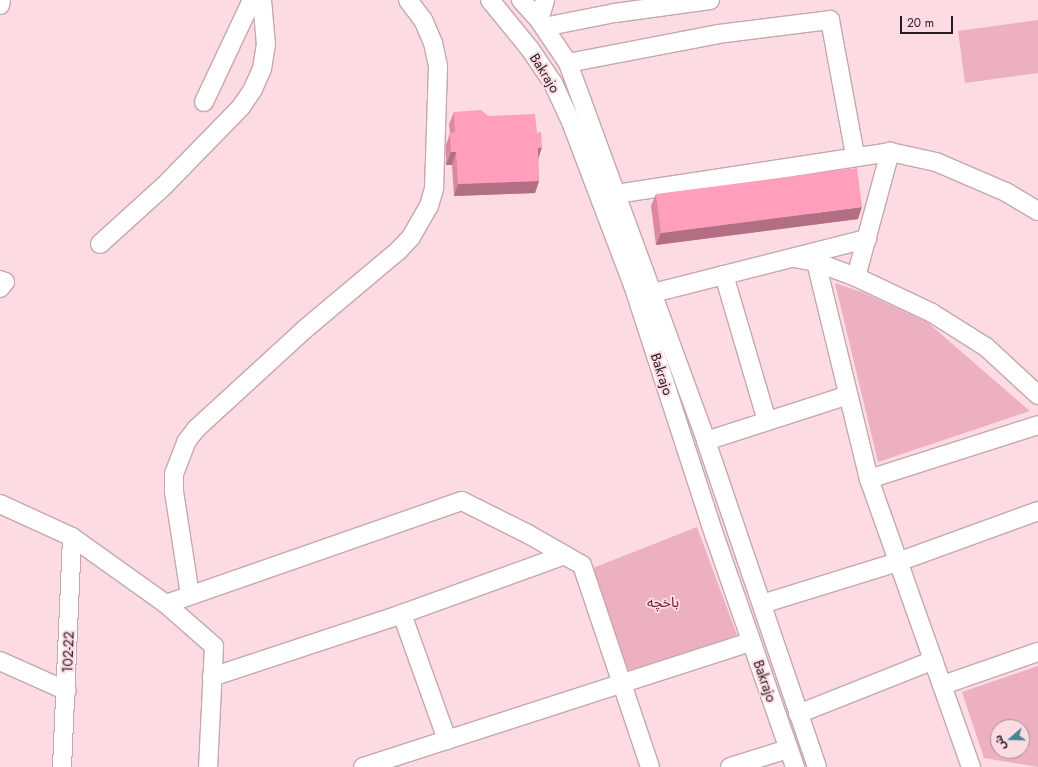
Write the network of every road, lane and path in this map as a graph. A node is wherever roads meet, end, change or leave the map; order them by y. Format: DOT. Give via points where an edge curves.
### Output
graph roads {
  1 [pos="1,0"];
  2 [pos="252,0"];
  3 [pos="262,0"];
  4 [pos="408,0"];
  5 [pos="490,0"];
  6 [pos="521,0"];
  7 [pos="545,0"];
  8 [pos="710,0"];
  9 [pos="0,5"];
  10 [pos="542,23"];
  11 [pos="568,63"];
  12 [pos="204,102"];
  13 [pos="890,152"];
  14 [pos="854,155"];
  15 [pos="616,194"];
  16 [pos="1038,211"];
  17 [pos="867,239"];
  18 [pos="100,244"];
  19 [pos="794,258"];
  20 [pos="816,262"];
  21 [pos="724,275"];
  22 [pos="856,277"];
  23 [pos="0,280"];
  24 [pos="0,288"];
  25 [pos="653,293"];
  26 [pos="848,395"];
  27 [pos="1038,395"];
  28 [pos="767,421"];
  29 [pos="1038,425"];
  30 [pos="706,441"];
  31 [pos="869,479"];
  32 [pos="0,504"];
  33 [pos="1038,511"];
  34 [pos="72,537"];
  35 [pos="565,555"];
  36 [pos="898,562"];
  37 [pos="190,595"];
  38 [pos="166,604"];
  39 [pos="762,604"];
  40 [pos="402,614"];
  41 [pos="751,642"];
  42 [pos="1038,652"];
  43 [pos="934,660"];
  44 [pos="0,661"];
  45 [pos="212,677"];
  46 [pos="623,685"];
  47 [pos="943,685"];
  48 [pos="67,691"];
  49 [pos="798,714"];
  50 [pos="447,740"];
  51 [pos="788,749"];
  52 [pos="62,767"];
  53 [pos="208,767"];
  54 [pos="363,767"];
  55 [pos="650,767"];
  56 [pos="730,767"];
  57 [pos="795,767"];
  58 [pos="817,767"];
  59 [pos="971,767"];
  1 -- 9 [label="street"];
  2 -- 12 [label="street"];
  3 -- 18 [label="street" via="266,45 262,69 253,89 241,106 164,186"];
  4 -- 37 [label="street" via="423,20 433,43 438,66 434,188 429,206 422,222 399,250 305,329 197,428 186,442 174,474 174,492"];
  5 -- 41 [label="street, Bakrajo" via="530,49 553,83 571,122 633,285"];
  6 -- 10 [label="street, Bakrajo"];
  7 -- 10 [label="street"];
  8 -- 10 [label="street"];
  10 -- 11 [label="street, Bakrajo"];
  11 -- 14 [label="street" via="718,34 830,20"];
  11 -- 15 [label="street, Bakrajo"];
  13 -- 14 [label="street"];
  13 -- 16 [label="street" via="936,162 1006,192"];
  13 -- 17 [label="street"];
  14 -- 15 [label="street"];
  15 -- 25 [label="street, Bakrajo"];
  17 -- 19 [label="street"];
  17 -- 22 [label="street"];
  19 -- 20 [label="street"];
  19 -- 21 [label="street"];
  20 -- 22 [label="street"];
  20 -- 26 [label="street"];
  21 -- 25 [label="street"];
  21 -- 28 [label="street"];
  22 -- 27 [label="street" via="957,327 1007,364"];
  23 -- 24 [label="street" via="6,282"];
  25 -- 30 [label="street, Bakrajo"];
  26 -- 28 [label="street"];
  26 -- 31 [label="street"];
  28 -- 30 [label="street"];
  29 -- 31 [label="street"];
  30 -- 39 [label="street, Bakrajo"];
  31 -- 36 [label="street"];
  32 -- 34 [label="street"];
  33 -- 36 [label="street"];
  34 -- 38 [label="street"];
  34 -- 48 [label="street, 102-22"];
  35 -- 37 [label="street" via="462,501"];
  35 -- 40 [label="street"];
  35 -- 46 [label="street" via="582,565"];
  36 -- 39 [label="street"];
  36 -- 43 [label="street"];
  37 -- 38 [label="street"];
  38 -- 45 [label="street" via="214,646"];
  39 -- 49 [label="street, Bakrajo"];
  40 -- 45 [label="street"];
  40 -- 50 [label="street"];
  41 -- 46 [label="street"];
  41 -- 51 [label="street, Bakrajo"];
  42 -- 47 [label="street"];
  43 -- 47 [label="street"];
  43 -- 49 [label="street"];
  44 -- 48 [label="street"];
  45 -- 53 [label="street"];
  46 -- 50 [label="street"];
  46 -- 55 [label="street"];
  47 -- 59 [label="street"];
  48 -- 52 [label="street, 102-22"];
  49 -- 58 [label="street, Bakrajo"];
  50 -- 54 [label="street"];
  51 -- 56 [label="street"];
  51 -- 57 [label="street, Bakrajo"];
}
